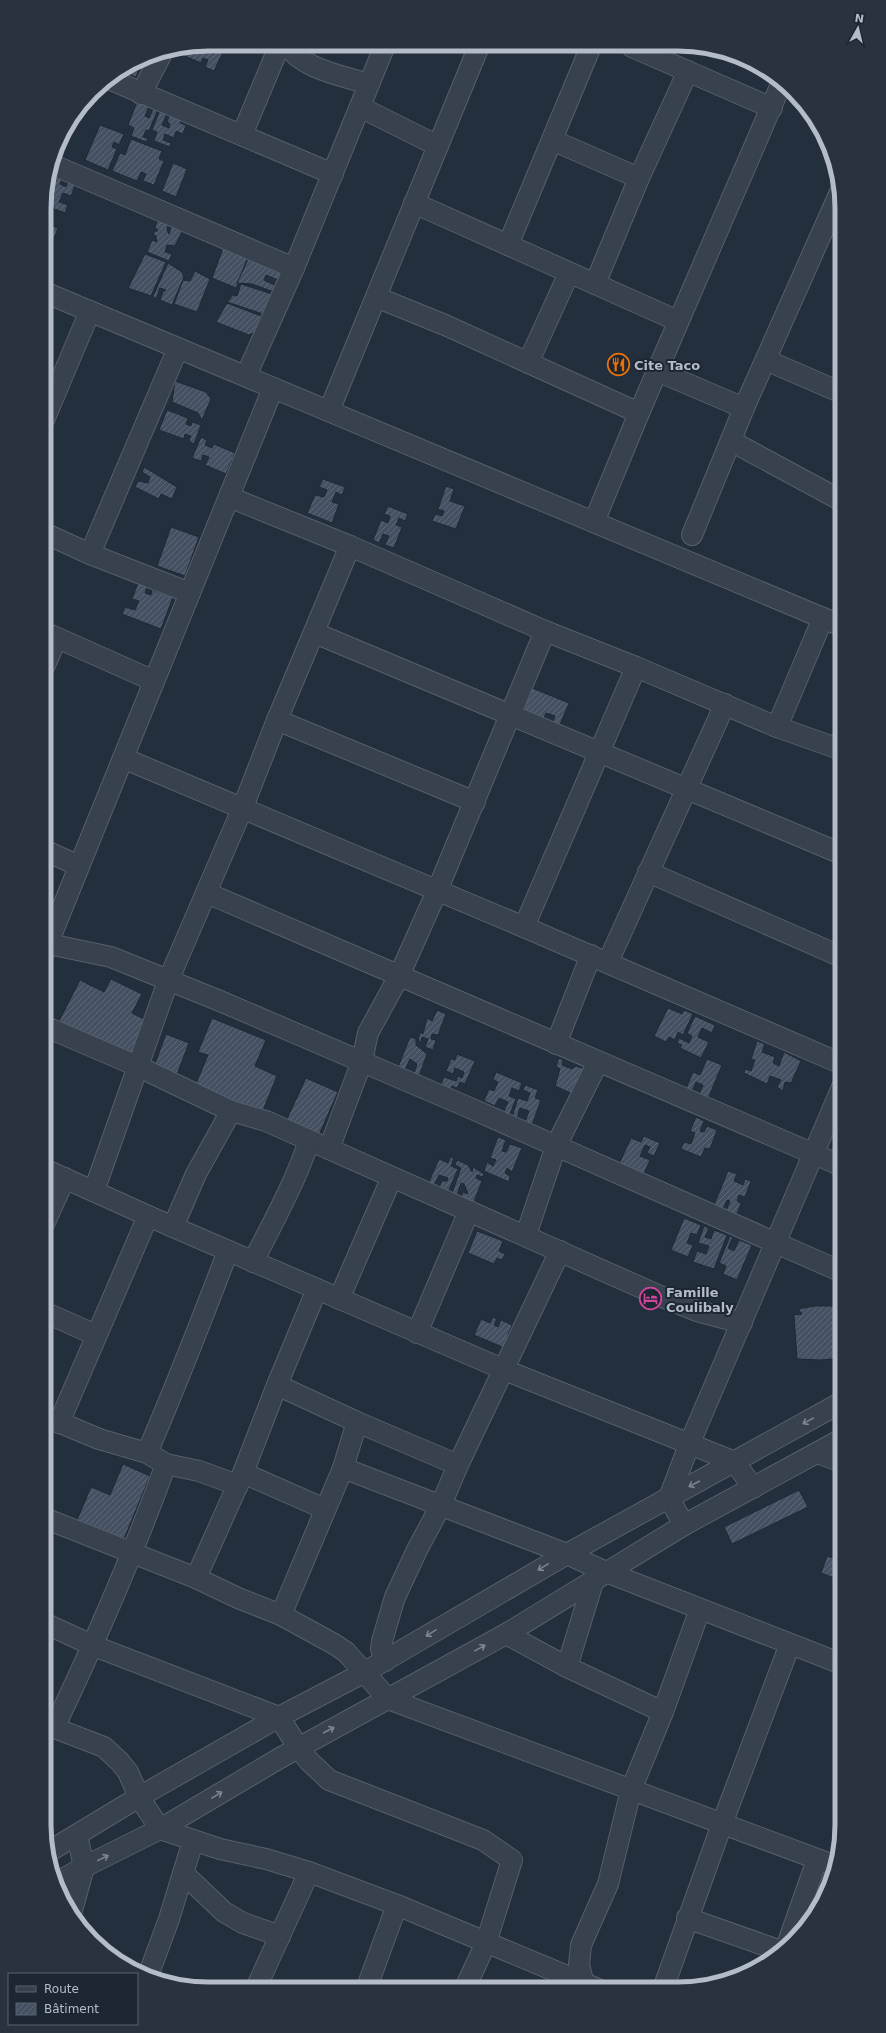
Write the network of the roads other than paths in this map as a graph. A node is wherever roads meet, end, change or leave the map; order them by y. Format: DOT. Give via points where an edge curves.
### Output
graph roads {
  1 [pos="277,51"];
  2 [pos="291,51"];
  3 [pos="382,51"];
  4 [pos="477,51"];
  5 [pos="589,51"];
  6 [pos="641,51"];
  7 [pos="159,58"];
  8 [pos="688,71"];
  9 [pos="114,81"];
  10 [pos="368,84"];
  11 [pos="780,88"];
  12 [pos="141,94"];
  13 [pos="360,107"];
  14 [pos="772,108"];
  15 [pos="242,135"];
  16 [pos="552,140"];
  17 [pos="438,146"];
  18 [pos="56,166"];
  19 [pos="333,174"];
  20 [pos="640,178"];
  21 [pos="414,203"];
  22 [pos="835,203"];
  23 [pos="508,245"];
  24 [pos="294,268"];
  25 [pos="569,273"];
  26 [pos="594,284"];
  27 [pos="51,295"];
  28 [pos="376,297"];
  29 [pos="90,311"];
  30 [pos="678,322"];
  31 [pos="178,348"];
  32 [pos="766,360"];
  33 [pos="528,363"];
  34 [pos="657,371"];
  35 [pos="246,376"];
  36 [pos="273,388"];
  37 [pos="835,390"];
  38 [pos="51,404"];
  39 [pos="744,408"];
  40 [pos="329,411"];
  41 [pos="639,413"];
  42 [pos="731,441"];
  43 [pos="229,497"];
  44 [pos="835,497"];
  45 [pos="594,522"];
  46 [pos="51,536"];
  47 [pos="692,536"];
  48 [pos="350,546"];
  49 [pos="90,554"];
  50 [pos="190,593"];
  51 [pos="822,618"];
  52 [pos="835,623"];
  53 [pos="545,631"];
  54 [pos="315,633"];
  55 [pos="51,635"];
  56 [pos="636,667"];
  57 [pos="154,681"];
  58 [pos="725,704"];
  59 [pos="511,716"];
  60 [pos="277,720"];
  61 [pos="777,727"];
  62 [pos="835,748"];
  63 [pos="598,752"];
  64 [pos="123,758"];
  65 [pos="686,789"];
  66 [pos="475,802"];
  67 [pos="243,808"];
  68 [pos="835,851"];
  69 [pos="51,853"];
  70 [pos="80,866"];
  71 [pos="648,872"];
  72 [pos="437,891"];
  73 [pos="206,893"];
  74 [pos="524,927"];
  75 [pos="51,933"];
  76 [pos="51,948"];
  77 [pos="835,954"];
  78 [pos="599,959"];
  79 [pos="399,976"];
  80 [pos="168,981"];
  81 [pos="51,1029"];
  82 [pos="556,1044"];
  83 [pos="362,1061"];
  84 [pos="835,1061"];
  85 [pos="598,1062"];
  86 [pos="137,1066"];
  87 [pos="835,1103"];
  88 [pos="231,1111"];
  89 [pos="309,1141"];
  90 [pos="556,1146"];
  91 [pos="329,1149"];
  92 [pos="813,1154"];
  93 [pos="835,1163"];
  94 [pos="51,1172"];
  95 [pos="392,1177"];
  96 [pos="65,1178"];
  97 [pos="94,1191"];
  98 [pos="51,1209"];
  99 [pos="469,1211"];
  100 [pos="148,1216"];
  101 [pos="173,1227"];
  102 [pos="526,1236"];
  103 [pos="776,1242"];
  104 [pos="228,1251"];
  105 [pos="560,1251"];
  106 [pos="253,1262"];
  107 [pos="835,1269"];
  108 [pos="317,1289"];
  109 [pos="339,1299"];
  110 [pos="51,1315"];
  111 [pos="742,1323"];
  112 [pos="417,1333"];
  113 [pos="96,1335"];
  114 [pos="503,1370"];
  115 [pos="277,1385"];
  116 [pos="835,1406"];
  117 [pos="52,1419"];
  118 [pos="357,1422"];
  119 [pos="835,1442"];
  120 [pos="689,1445"];
  121 [pos="817,1452"];
  122 [pos="147,1453"];
  123 [pos="835,1459"];
  124 [pos="736,1462"];
  125 [pos="166,1464"];
  126 [pos="458,1465"];
  127 [pos="343,1468"];
  128 [pos="240,1479"];
  129 [pos="753,1488"];
  130 [pos="668,1498"];
  131 [pos="441,1505"];
  132 [pos="325,1510"];
  133 [pos="51,1521"];
  134 [pos="684,1525"];
  135 [pos="133,1554"];
  136 [pos="567,1554"];
  137 [pos="600,1575"];
  138 [pos="196,1578"];
  139 [pos="700,1609"];
  140 [pos="281,1615"];
  141 [pos="51,1626"];
  142 [pos="506,1634"];
  143 [pos="790,1644"];
  144 [pos="94,1646"];
  145 [pos="385,1661"];
  146 [pos="835,1661"];
  147 [pos="566,1667"];
  148 [pos="365,1672"];
  149 [pos="388,1699"];
  150 [pos="663,1712"];
  151 [pos="279,1718"];
  152 [pos="51,1722"];
  153 [pos="51,1727"];
  154 [pos="298,1747"];
  155 [pos="631,1790"];
  156 [pos="139,1797"];
  157 [pos="722,1824"];
  158 [pos="160,1829"];
  159 [pos="77,1835"];
  160 [pos="193,1841"];
  161 [pos="53,1849"];
  162 [pos="817,1860"];
  163 [pos="830,1864"];
  164 [pos="84,1867"];
  165 [pos="309,1872"];
  166 [pos="183,1873"];
  167 [pos="61,1880"];
  168 [pos="397,1905"];
  169 [pos="73,1906"];
  170 [pos="687,1918"];
  171 [pos="280,1936"];
  172 [pos="789,1936"];
  173 [pos="486,1943"];
  174 [pos="775,1949"];
  175 [pos="150,1971"];
  176 [pos="259,1982"];
  177 [pos="370,1982"];
  178 [pos="468,1982"];
  179 [pos="580,1982"];
  180 [pos="588,1982"];
  181 [pos="665,1982"];
  1 -- 15 [label="street"];
  2 -- 10 [label="street" via="294,56 313,66"];
  3 -- 10 [label="street"];
  4 -- 17 [label="street"];
  5 -- 16 [label="street"];
  6 -- 8 [label="street"];
  7 -- 12 [label="street"];
  8 -- 14 [label="street"];
  8 -- 20 [label="street"];
  9 -- 12 [label="street"];
  10 -- 13 [label="street"];
  11 -- 14 [label="street"];
  12 -- 15 [label="street"];
  13 -- 17 [label="street"];
  13 -- 19 [label="street"];
  14 -- 30 [label="street"];
  15 -- 19 [label="street"];
  16 -- 20 [label="street"];
  16 -- 23 [label="street"];
  17 -- 21 [label="street"];
  18 -- 24 [label="street"];
  19 -- 24 [label="street"];
  20 -- 26 [label="street"];
  21 -- 23 [label="street"];
  21 -- 28 [label="street"];
  22 -- 32 [label="street"];
  23 -- 25 [label="street"];
  24 -- 35 [label="street"];
  25 -- 26 [label="street"];
  25 -- 33 [label="street"];
  26 -- 30 [label="street"];
  27 -- 29 [label="street"];
  28 -- 33 [label="street" via="446,325"];
  28 -- 40 [label="street"];
  29 -- 31 [label="street"];
  29 -- 38 [label="street"];
  30 -- 34 [label="street"];
  31 -- 35 [label="street"];
  31 -- 49 [label="street"];
  32 -- 37 [label="street"];
  32 -- 39 [label="street"];
  33 -- 41 [label="street"];
  34 -- 39 [label="street"];
  34 -- 41 [label="street"];
  35 -- 36 [label="street"];
  36 -- 40 [label="street"];
  36 -- 43 [label="street"];
  39 -- 42 [label="street"];
  40 -- 45 [label="street"];
  41 -- 45 [label="street"];
  42 -- 44 [label="street"];
  42 -- 47 [label="street"];
  43 -- 48 [label="street"];
  43 -- 50 [label="street"];
  45 -- 51 [label="street"];
  46 -- 49 [label="street"];
  48 -- 53 [label="street"];
  48 -- 54 [label="street"];
  49 -- 50 [label="street"];
  50 -- 57 [label="street"];
  51 -- 52 [label="street"];
  51 -- 61 [label="street"];
  53 -- 56 [label="street"];
  53 -- 59 [label="street"];
  54 -- 59 [label="street"];
  54 -- 60 [label="street"];
  55 -- 57 [label="street"];
  56 -- 58 [label="street"];
  56 -- 63 [label="street"];
  57 -- 64 [label="street"];
  58 -- 61 [label="street"];
  58 -- 65 [label="street"];
  59 -- 63 [label="street"];
  59 -- 66 [label="street"];
  60 -- 66 [label="street"];
  60 -- 67 [label="street"];
  61 -- 62 [label="street"];
  63 -- 65 [label="street"];
  63 -- 74 [label="street"];
  64 -- 67 [label="street"];
  64 -- 70 [label="street"];
  65 -- 68 [label="street"];
  65 -- 71 [label="street"];
  66 -- 72 [label="street"];
  67 -- 72 [label="street"];
  67 -- 73 [label="street"];
  69 -- 70 [label="street"];
  70 -- 75 [label="street"];
  71 -- 77 [label="street"];
  71 -- 78 [label="street"];
  72 -- 74 [label="street"];
  72 -- 79 [label="street"];
  73 -- 79 [label="street"];
  73 -- 80 [label="street"];
  74 -- 78 [label="street"];
  76 -- 80 [label="street" via="111,957"];
  78 -- 82 [label="street"];
  78 -- 84 [label="street"];
  79 -- 82 [label="street"];
  79 -- 83 [label="street" via="368,1033"];
  80 -- 83 [label="street"];
  80 -- 86 [label="street"];
  81 -- 86 [label="street"];
  82 -- 85 [label="street"];
  83 -- 90 [label="street"];
  83 -- 91 [label="street"];
  85 -- 90 [label="street"];
  85 -- 92 [label="street"];
  86 -- 88 [label="street"];
  86 -- 97 [label="street"];
  87 -- 92 [label="street"];
  88 -- 89 [label="street" via="266,1121"];
  88 -- 101 [label="street" via="196,1174"];
  89 -- 91 [label="street"];
  89 -- 106 [label="street" via="298,1174"];
  90 -- 102 [label="street"];
  90 -- 103 [label="street"];
  91 -- 95 [label="street"];
  92 -- 93 [label="street"];
  92 -- 103 [label="street"];
  94 -- 96 [label="street"];
  95 -- 99 [label="street"];
  95 -- 109 [label="street"];
  96 -- 97 [label="street"];
  96 -- 98 [label="street"];
  97 -- 100 [label="street"];
  99 -- 102 [label="street"];
  99 -- 112 [label="street"];
  100 -- 101 [label="street"];
  100 -- 113 [label="street"];
  101 -- 104 [label="street"];
  102 -- 105 [label="street"];
  103 -- 107 [label="street"];
  103 -- 111 [label="street"];
  104 -- 106 [label="street"];
  104 -- 122 [label="street"];
  105 -- 111 [label="street" via="697,1311"];
  105 -- 114 [label="street"];
  106 -- 108 [label="street"];
  108 -- 109 [label="street"];
  108 -- 115 [label="street"];
  109 -- 112 [label="street"];
  110 -- 113 [label="street"];
  111 -- 120 [label="street"];
  112 -- 114 [label="street"];
  113 -- 117 [label="street"];
  114 -- 120 [label="street"];
  114 -- 126 [label="street"];
  115 -- 118 [label="street"];
  115 -- 128 [label="street"];
  116 -- 124 [label="street, one-way"];
  117 -- 122 [label="street" via="99,1439"];
  118 -- 126 [label="street"];
  118 -- 127 [label="street"];
  119 -- 121 [label="street"];
  120 -- 124 [label="street"];
  120 -- 130 [label="street"];
  121 -- 123 [label="street"];
  121 -- 129 [label="street"];
  122 -- 125 [label="street"];
  124 -- 129 [label="street"];
  124 -- 130 [label="street, one-way"];
  125 -- 128 [label="street"];
  125 -- 135 [label="street"];
  126 -- 131 [label="street"];
  127 -- 131 [label="street"];
  127 -- 132 [label="street"];
  128 -- 132 [label="street"];
  128 -- 138 [label="street"];
  129 -- 134 [label="street"];
  130 -- 134 [label="street"];
  130 -- 136 [label="street"];
  131 -- 136 [label="street"];
  131 -- 145 [label="street" via="395,1597 382,1641 381,1649"];
  132 -- 140 [label="street"];
  133 -- 135 [label="street"];
  134 -- 137 [label="street"];
  135 -- 138 [label="street"];
  135 -- 144 [label="street"];
  136 -- 137 [label="street"];
  136 -- 145 [label="street, one-way"];
  137 -- 139 [label="street"];
  137 -- 142 [label="street"];
  137 -- 147 [label="street"];
  138 -- 140 [label="street"];
  139 -- 143 [label="street"];
  139 -- 150 [label="street"];
  140 -- 148 [label="street" via="346,1652"];
  141 -- 144 [label="street"];
  142 -- 147 [label="street"];
  149 -- 142 [label="street, one-way"];
  143 -- 146 [label="street"];
  143 -- 157 [label="street"];
  144 -- 151 [label="street"];
  144 -- 152 [label="street"];
  145 -- 148 [label="street"];
  147 -- 150 [label="street"];
  148 -- 149 [label="street"];
  148 -- 151 [label="street"];
  154 -- 149 [label="street, one-way"];
  149 -- 155 [label="street"];
  150 -- 155 [label="street"];
  151 -- 154 [label="street"];
  151 -- 156 [label="street"];
  153 -- 156 [label="street" via="104,1747 128,1772"];
  158 -- 154 [label="street, one-way"];
  154 -- 173 [label="street" via="329,1780 483,1840 512,1860"];
  155 -- 157 [label="street"];
  155 -- 180 [label="street" via="608,1884 581,1945 579,1965"];
  156 -- 158 [label="street"];
  156 -- 159 [label="street"];
  157 -- 162 [label="street"];
  157 -- 170 [label="street"];
  158 -- 160 [label="street"];
  164 -- 158 [label="street, one-way"];
  159 -- 161 [label="street"];
  159 -- 164 [label="street"];
  160 -- 165 [label="street"];
  160 -- 166 [label="street"];
  162 -- 163 [label="street"];
  162 -- 172 [label="street"];
  164 -- 167 [label="street"];
  164 -- 169 [label="street"];
  165 -- 168 [label="street"];
  165 -- 171 [label="street"];
  166 -- 171 [label="street" via="224,1912 242,1923"];
  166 -- 175 [label="street" via="170,1919"];
  168 -- 173 [label="street"];
  168 -- 177 [label="street"];
  170 -- 174 [label="street"];
  170 -- 181 [label="street"];
  171 -- 176 [label="street"];
  173 -- 178 [label="street"];
  173 -- 179 [label="street"];
}
